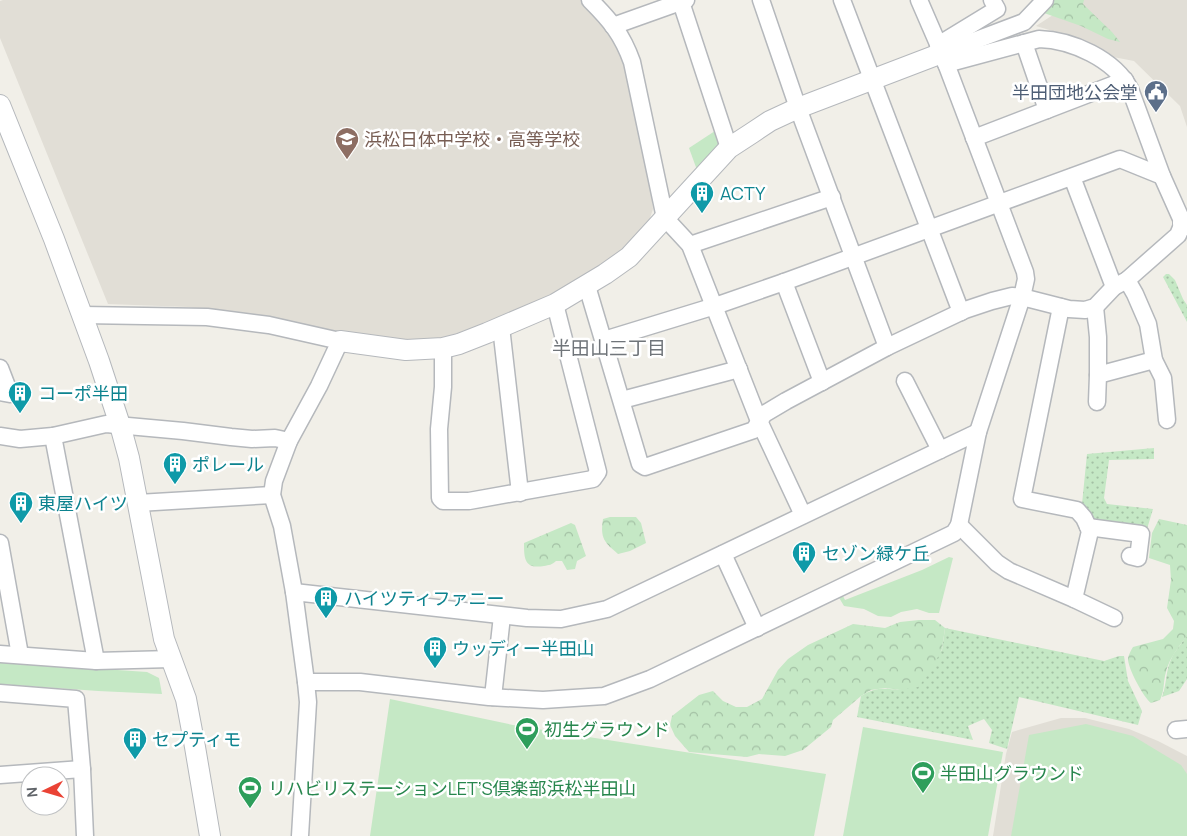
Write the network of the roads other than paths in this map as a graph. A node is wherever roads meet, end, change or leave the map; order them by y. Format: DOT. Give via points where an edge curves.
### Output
graph roads {
  1 [pos="590,0"];
  2 [pos="761,0"];
  3 [pos="842,0"];
  4 [pos="920,0"];
  5 [pos="992,0"];
  6 [pos="684,1"];
  7 [pos="1037,3"];
  8 [pos="613,26"];
  9 [pos="1024,43"];
  10 [pos="942,54"];
  11 [pos="873,80"];
  12 [pos="1125,80"];
  13 [pos="0,105"];
  14 [pos="798,108"];
  15 [pos="1047,110"];
  16 [pos="4,125"];
  17 [pos="974,138"];
  18 [pos="729,148"];
  19 [pos="1162,176"];
  20 [pos="1072,177"];
  21 [pos="832,197"];
  22 [pos="999,203"];
  23 [pos="664,218"];
  24 [pos="1185,224"];
  25 [pos="930,229"];
  26 [pos="690,244"];
  27 [pos="855,257"];
  28 [pos="784,282"];
  29 [pos="1120,284"];
  30 [pos="587,286"];
  31 [pos="1022,297"];
  32 [pos="555,304"];
  33 [pos="715,306"];
  34 [pos="1061,307"];
  35 [pos="1095,307"];
  36 [pos="961,312"];
  37 [pos="82,316"];
  38 [pos="501,327"];
  39 [pos="604,340"];
  40 [pos="340,341"];
  41 [pos="888,347"];
  42 [pos="443,348"];
  43 [pos="1154,360"];
  44 [pos="0,368"];
  45 [pos="739,369"];
  46 [pos="1098,375"];
  47 [pos="905,381"];
  48 [pos="822,382"];
  49 [pos="0,392"];
  50 [pos="622,400"];
  51 [pos="1097,402"];
  52 [pos="1171,410"];
  53 [pos="759,421"];
  54 [pos="120,425"];
  55 [pos="978,432"];
  56 [pos="0,436"];
  57 [pos="53,436"];
  58 [pos="290,441"];
  59 [pos="940,450"];
  60 [pos="520,493"];
  61 [pos="272,495"];
  62 [pos="138,503"];
  63 [pos="803,515"];
  64 [pos="960,525"];
  65 [pos="1088,527"];
  66 [pos="0,543"];
  67 [pos="723,554"];
  68 [pos="1130,556"];
  69 [pos="294,592"];
  70 [pos="1074,599"];
  71 [pos="502,616"];
  72 [pos="1114,618"];
  73 [pos="757,628"];
  74 [pos="0,654"];
  75 [pos="20,655"];
  76 [pos="171,659"];
  77 [pos="96,661"];
  78 [pos="306,682"];
  79 [pos="0,693"];
  80 [pos="493,697"];
  81 [pos="82,769"];
  82 [pos="0,774"];
  83 [pos="85,836"];
  84 [pos="210,836"];
  85 [pos="300,836"];
  1 -- 8 [label="street"];
  2 -- 14 [label="street"];
  3 -- 11 [label="street"];
  4 -- 10 [label="street"];
  5 -- 10 [label="street" via="997,9"];
  6 -- 8 [label="street"];
  6 -- 18 [label="street"];
  7 -- 10 [label="street" via="1024,22"];
  8 -- 23 [label="street" via="624,41 632,62"];
  9 -- 10 [label="street"];
  9 -- 12 [label="street" via="1053,40 1081,48 1111,66"];
  9 -- 15 [label="street"];
  10 -- 11 [label="street"];
  10 -- 17 [label="street"];
  11 -- 14 [label="street"];
  11 -- 25 [label="street"];
  12 -- 15 [label="street"];
  12 -- 19 [label="street"];
  13 -- 16 [label="street"];
  14 -- 18 [label="street" via="770,121"];
  14 -- 21 [label="street"];
  15 -- 17 [label="street"];
  16 -- 37 [label="street"];
  17 -- 22 [label="street"];
  18 -- 23 [label="street"];
  19 -- 20 [label="street" via="1120,159"];
  19 -- 24 [label="street"];
  20 -- 22 [label="street"];
  20 -- 29 [label="street"];
  21 -- 26 [label="street"];
  21 -- 27 [label="street"];
  22 -- 25 [label="street"];
  22 -- 31 [label="street" via="1025,272"];
  23 -- 26 [label="street"];
  23 -- 30 [label="street" via="629,257"];
  24 -- 29 [label="street" via="1178,235"];
  25 -- 27 [label="street"];
  25 -- 36 [label="street"];
  26 -- 33 [label="street"];
  27 -- 28 [label="street"];
  27 -- 41 [label="street"];
  28 -- 33 [label="street"];
  28 -- 48 [label="street"];
  29 -- 35 [label="street"];
  29 -- 43 [label="street" via="1135,294 1146,317"];
  30 -- 32 [label="street"];
  30 -- 39 [label="street"];
  31 -- 34 [label="street"];
  31 -- 36 [label="street" via="1012,296"];
  31 -- 55 [label="street"];
  32 -- 38 [label="street"];
  32 -- 60 [label="street" via="598,472 593,479"];
  33 -- 39 [label="street"];
  33 -- 45 [label="street"];
  34 -- 35 [label="street" via="1085,310"];
  34 -- 65 [label="street" via="1022,499 1077,510"];
  35 -- 46 [label="street"];
  36 -- 41 [label="street"];
  37 -- 40 [label="street" via="207,317 268,325"];
  37 -- 54 [label="street"];
  38 -- 42 [label="street"];
  38 -- 60 [label="street"];
  39 -- 50 [label="street"];
  40 -- 42 [label="street" via="401,350"];
  40 -- 58 [label="street"];
  41 -- 48 [label="street"];
  42 -- 60 [label="street" via="440,498 443,501 470,501"];
  43 -- 46 [label="street"];
  43 -- 52 [label="street" via="1163,378"];
  44 -- 49 [label="street" via="10,394"];
  45 -- 50 [label="street"];
  45 -- 53 [label="street"];
  46 -- 51 [label="street"];
  47 -- 59 [label="street"];
  48 -- 53 [label="street" via="786,400"];
  50 -- 53 [label="street" via="640,464 645,467 754,430"];
  53 -- 63 [label="street"];
  54 -- 57 [label="street" via="106,424"];
  54 -- 58 [label="street"];
  54 -- 62 [label="street"];
  55 -- 59 [label="street"];
  55 -- 64 [label="street"];
  56 -- 57 [label="street" via="20,439"];
  57 -- 77 [label="street"];
  58 -- 61 [label="street" via="274,481"];
  59 -- 63 [label="street"];
  61 -- 62 [label="street"];
  61 -- 69 [label="street" via="282,526"];
  62 -- 76 [label="street"];
  63 -- 67 [label="street"];
  64 -- 70 [label="street" via="997,564"];
  64 -- 73 [label="street" via="954,533"];
  65 -- 68 [label="street" via="1141,534 1138,558"];
  65 -- 70 [label="street" via="1090,531"];
  66 -- 75 [label="street"];
  67 -- 71 [label="street" via="608,609 561,619"];
  67 -- 73 [label="street"];
  69 -- 71 [label="street"];
  69 -- 78 [label="street"];
  70 -- 72 [label="street"];
  71 -- 80 [label="street"];
  73 -- 80 [label="street" via="650,679 604,696 543,700"];
  74 -- 75 [label="street"];
  75 -- 77 [label="street"];
  76 -- 77 [label="street"];
  76 -- 84 [label="street" via="186,699"];
  78 -- 80 [label="street" via="360,682"];
  78 -- 85 [label="street" via="308,702"];
  79 -- 81 [label="street" via="76,699"];
  81 -- 82 [label="street"];
  81 -- 83 [label="street"];
}
